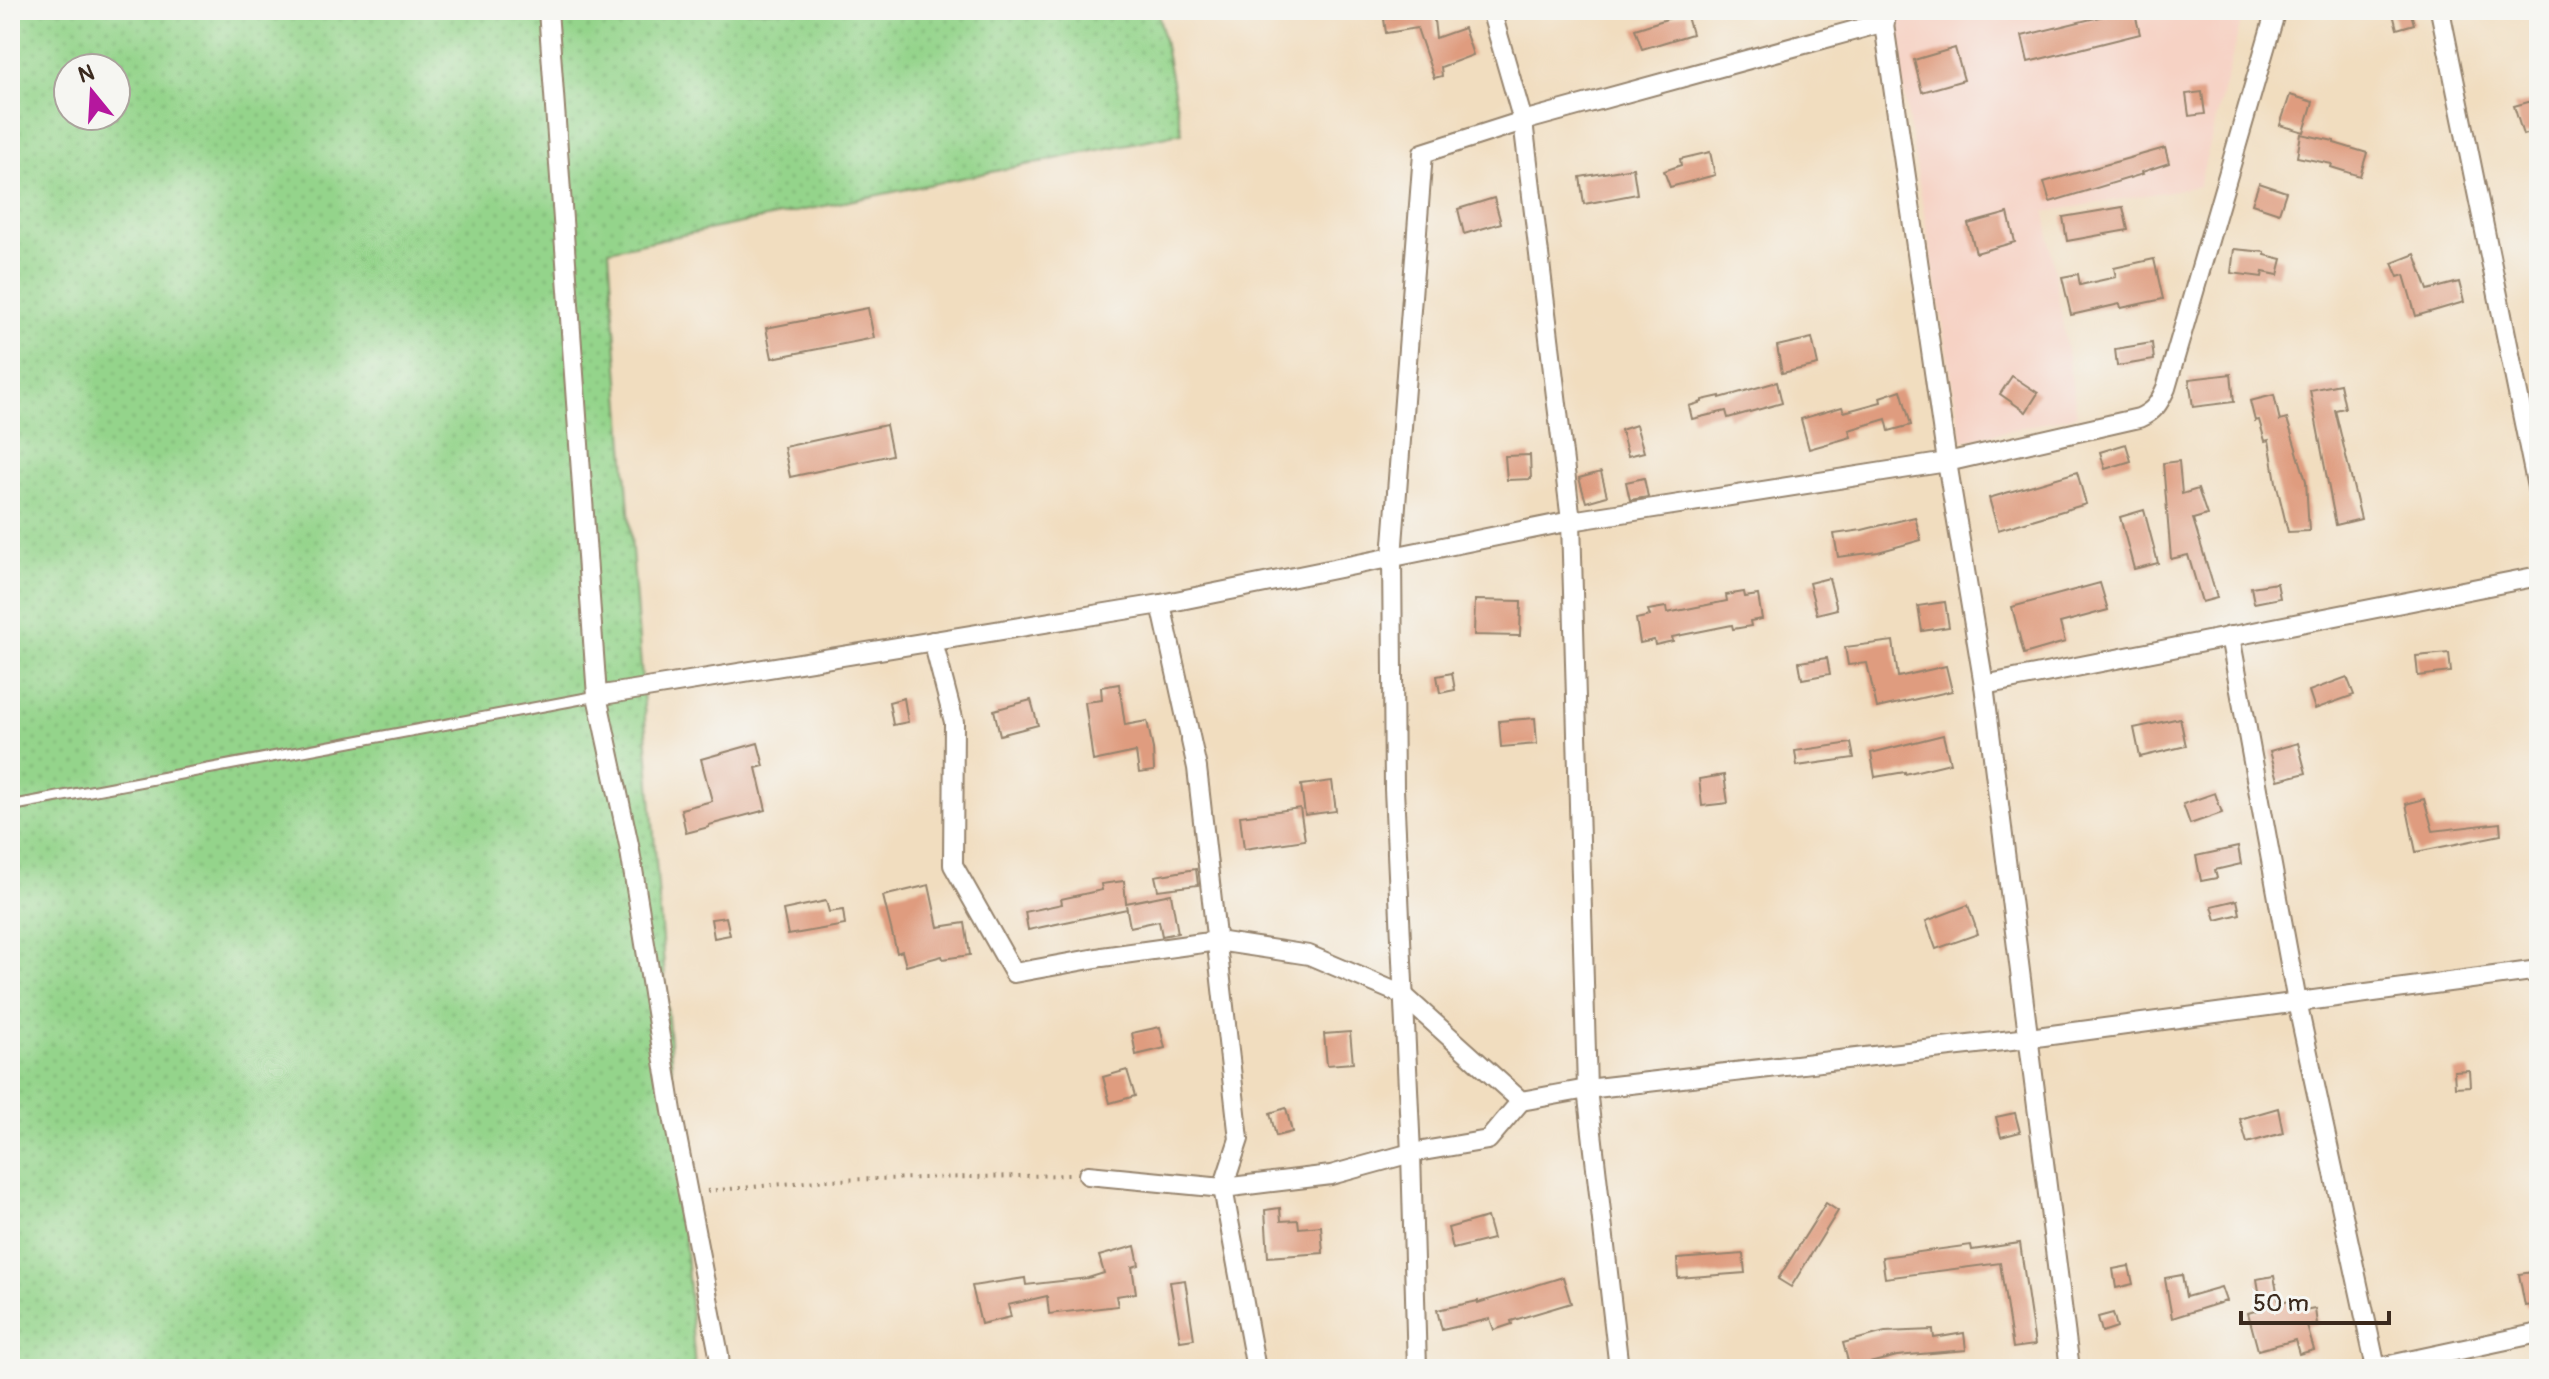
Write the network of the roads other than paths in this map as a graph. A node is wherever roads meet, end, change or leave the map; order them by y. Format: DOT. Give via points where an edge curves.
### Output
graph roads {
  1 [pos="548,10"];
  2 [pos="1491,10"];
  3 [pos="2276,10"];
  4 [pos="2440,10"];
  5 [pos="1884,16"];
  6 [pos="1523,121"];
  7 [pos="1947,462"];
  8 [pos="2539,497"];
  9 [pos="1571,521"];
  10 [pos="1392,557"];
  11 [pos="2539,576"];
  12 [pos="1161,604"];
  13 [pos="2230,636"];
  14 [pos="933,641"];
  15 [pos="1984,685"];
  16 [pos="597,696"];
  17 [pos="10,806"];
  18 [pos="1217,941"];
  19 [pos="2539,970"];
  20 [pos="1403,995"];
  21 [pos="2297,1002"];
  22 [pos="2029,1038"];
  23 [pos="1587,1089"];
  24 [pos="1521,1101"];
  25 [pos="1411,1153"];
  26 [pos="1088,1175"];
  27 [pos="1223,1188"];
  28 [pos="2539,1333"];
  29 [pos="2406,1366"];
  30 [pos="2373,1368"];
  31 [pos="720,1369"];
  32 [pos="1256,1369"];
  33 [pos="1417,1369"];
  34 [pos="1619,1369"];
  35 [pos="2070,1369"];
  1 -- 16 [label="street"];
  2 -- 6 [label="street"];
  3 -- 7 [label="street" via="2159,405 2139,418"];
  4 -- 8 [label="street"];
  5 -- 6 [label="street"];
  5 -- 7 [label="street"];
  6 -- 9 [label="street"];
  6 -- 10 [label="street" via="1423,153"];
  7 -- 9 [label="street"];
  7 -- 15 [label="street"];
  9 -- 10 [label="street"];
  9 -- 23 [label="street"];
  10 -- 12 [label="street"];
  10 -- 20 [label="street"];
  11 -- 13 [label="street"];
  12 -- 14 [label="street"];
  12 -- 18 [label="street" via="1197,768"];
  13 -- 15 [label="street"];
  13 -- 21 [label="street"];
  14 -- 16 [label="street"];
  14 -- 18 [label="street" via="954,722 953,865 1014,973"];
  15 -- 22 [label="street"];
  16 -- 17 [label="lane"];
  16 -- 31 [label="street" via="629,845"];
  18 -- 20 [label="street" via="1309,955"];
  18 -- 27 [label="street" via="1239,1139"];
  19 -- 21 [label="street"];
  20 -- 24 [label="street"];
  20 -- 25 [label="street"];
  21 -- 22 [label="street"];
  21 -- 30 [label="street"];
  22 -- 23 [label="street"];
  22 -- 35 [label="street"];
  23 -- 24 [label="street"];
  23 -- 34 [label="street"];
  24 -- 25 [label="street" via="1488,1140"];
  25 -- 27 [label="street" via="1331,1175"];
  25 -- 33 [label="street"];
  26 -- 27 [label="street"];
  27 -- 32 [label="street"];
  28 -- 29 [label="street"];
  29 -- 30 [label="street"];
}
